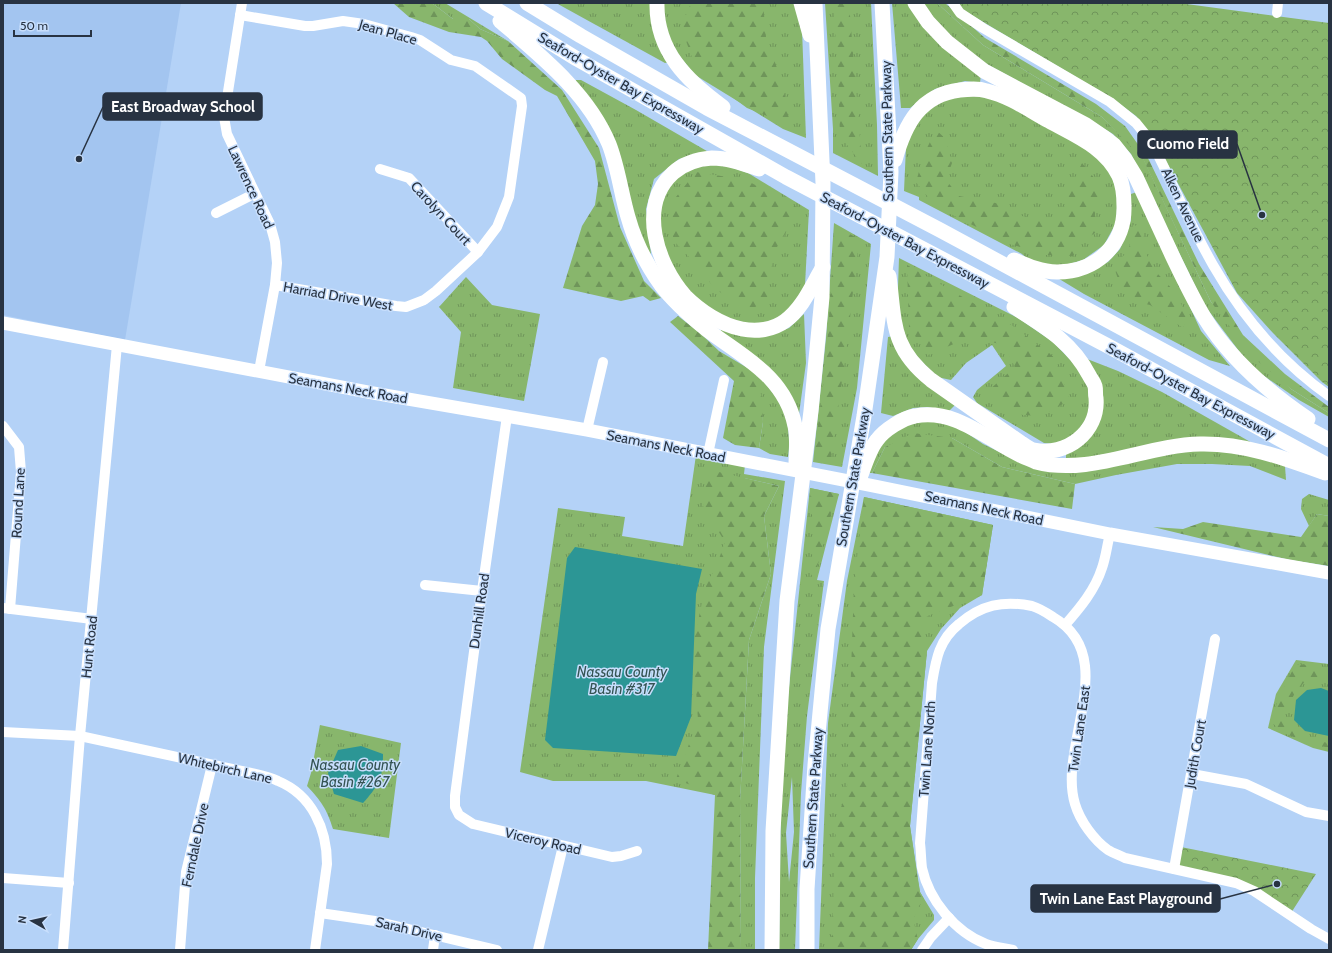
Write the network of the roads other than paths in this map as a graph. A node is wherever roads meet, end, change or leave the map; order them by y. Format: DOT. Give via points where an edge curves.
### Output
graph roads {
  1 [pos="242,3"];
  2 [pos="479,3"];
  3 [pos="486,3"];
  4 [pos="527,3"];
  5 [pos="657,3"];
  6 [pos="801,3"];
  7 [pos="815,3"];
  8 [pos="882,3"];
  9 [pos="915,3"];
  10 [pos="953,3"];
  11 [pos="240,15"];
  12 [pos="818,66"];
  13 [pos="522,98"];
  14 [pos="758,134"];
  15 [pos="380,169"];
  16 [pos="891,172"];
  17 [pos="786,177"];
  18 [pos="254,194"];
  19 [pos="216,213"];
  20 [pos="940,230"];
  21 [pos="478,252"];
  22 [pos="936,256"];
  23 [pos="887,257"];
  24 [pos="823,266"];
  25 [pos="275,285"];
  26 [pos="3,323"];
  27 [pos="117,345"];
  28 [pos="603,362"];
  29 [pos="259,371"];
  30 [pos="724,380"];
  31 [pos="1329,396"];
  32 [pos="507,416"];
  33 [pos="3,426"];
  34 [pos="587,430"];
  35 [pos="1329,433"];
  36 [pos="1329,440"];
  37 [pos="708,454"];
  38 [pos="1329,466"];
  39 [pos="1329,474"];
  40 [pos="849,505"];
  41 [pos="795,530"];
  42 [pos="1110,534"];
  43 [pos="1329,572"];
  44 [pos="425,585"];
  45 [pos="482,591"];
  46 [pos="7,608"];
  47 [pos="92,619"];
  48 [pos="1065,625"];
  49 [pos="1216,639"];
  50 [pos="3,732"];
  51 [pos="80,736"];
  52 [pos="212,765"];
  53 [pos="1192,774"];
  54 [pos="455,807"];
  55 [pos="1329,816"];
  56 [pos="563,846"];
  57 [pos="636,851"];
  58 [pos="1174,869"];
  59 [pos="3,878"];
  60 [pos="69,883"];
  61 [pos="320,913"];
  62 [pos="949,918"];
  63 [pos="435,935"];
  64 [pos="1329,939"];
  65 [pos="63,950"];
  66 [pos="180,950"];
  67 [pos="314,950"];
  68 [pos="433,950"];
  69 [pos="497,950"];
  70 [pos="538,950"];
  71 [pos="772,950"];
  72 [pos="807,950"];
  73 [pos="922,950"];
  74 [pos="1013,950"];
  1 -- 11 [label="street, Lawrence Road"];
  2 -- 41 [label="highway" via="562,77 597,122 614,161 637,243 646,263 662,286 705,328 757,365 786,400 795,427"];
  3 -- 17 [label="highway, Seaford-Oyster Bay Expressway" via="583,62"];
  4 -- 14 [label="highway, Seaford-Oyster Bay Expressway" via="664,84"];
  5 -- 14 [label="highway" via="661,32 680,70 699,90"];
  6 -- 12 [label="highway"];
  7 -- 12 [label="highway"];
  8 -- 16 [label="highway, Southern State Parkway"];
  9 -- 35 [label="highway" via="928,22 947,42 984,71 1086,125 1114,145 1136,177 1190,292 1222,343 1263,386"];
  10 -- 31 [label="street, Alken Avenue" via="966,17 1110,102 1136,123 1156,151 1204,248 1232,296 1270,343"];
  11 -- 13 [label="street, Jean Place" via="306,26 343,21 411,36 451,60 475,66"];
  11 -- 18 [label="street, Lawrence Road" via="224,117 227,134"];
  12 -- 24 [label="highway" via="823,183"];
  13 -- 21 [label="street, Harriad Drive West" via="509,196 497,227"];
  14 -- 20 [label="highway, Seaford-Oyster Bay Expressway"];
  15 -- 21 [label="street, Carolyn Court" via="409,178"];
  16 -- 20 [label="highway" via="900,140 918,111 942,93 972,88 1003,96 1089,142 1105,156 1119,177 1123,190 1124,214 1120,232 1109,251 1094,263 1076,270 1038,270"];
  16 -- 23 [label="highway, Southern State Parkway"];
  17 -- 22 [label="highway, Seaford-Oyster Bay Expressway"];
  17 -- 24 [label="highway" via="713,158 681,166 667,179 657,196 653,224 659,251 668,271 685,295 700,309 723,323 748,330 768,329 786,321 801,305"];
  18 -- 19 [label="street"];
  18 -- 25 [label="street, Lawrence Road" via="270,224 275,242"];
  20 -- 36 [label="highway, Seaford-Oyster Bay Expressway"];
  21 -- 25 [label="street, Harriad Drive West" via="424,300 406,306 370,303"];
  22 -- 23 [label="highway" via="1054,333 1072,349 1095,387 1096,404 1090,427 1072,445 1054,451 1033,450 918,369 901,346 896,332"];
  22 -- 38 [label="highway, Seaford-Oyster Bay Expressway"];
  23 -- 40 [label="highway, Southern State Parkway"];
  24 -- 41 [label="highway" via="817,358"];
  25 -- 29 [label="street, Lawrence Road"];
  26 -- 27 [label="main road, Seamans Neck Road"];
  27 -- 29 [label="main road, Seamans Neck Road"];
  27 -- 47 [label="street, Hunt Road"];
  28 -- 34 [label="street"];
  29 -- 32 [label="main road, Seamans Neck Road"];
  30 -- 37 [label="street"];
  32 -- 34 [label="main road, Seamans Neck Road"];
  32 -- 45 [label="street, Dunhill Road"];
  33 -- 46 [label="street, Round Lane" via="19,447 21,472"];
  34 -- 37 [label="main road, Seamans Neck Road"];
  37 -- 42 [label="main road, Seamans Neck Road"];
  39 -- 40 [label="highway" via="1279,456 1226,444 1173,447 1083,465 1062,466 1036,462 1009,450 966,424 942,415 927,414 900,421 877,440"];
  40 -- 72 [label="highway, Southern State Parkway" via="828,629 815,757 807,889"];
  41 -- 71 [label="highway" via="787,601 773,831"];
  42 -- 43 [label="main road, Seamans Neck Road"];
  42 -- 48 [label="street" via="1102,568 1092,590"];
  44 -- 45 [label="street"];
  45 -- 54 [label="street, Dunhill Road"];
  46 -- 47 [label="street"];
  47 -- 51 [label="street, Hunt Road"];
  48 -- 58 [label="street, Twin Lane East" via="1076,639 1086,667 1086,685 1072,771 1075,804 1092,834 1108,850 1125,858"];
  48 -- 62 [label="street, Twin Lane North" via="1035,607 1017,603 999,604 989,606 966,618 941,644 932,683 920,843 922,868 930,889"];
  49 -- 53 [label="street, Judith Court"];
  50 -- 51 [label="street, Whitebirch Lane"];
  51 -- 52 [label="street, Whitebirch Lane"];
  51 -- 60 [label="street, Hunt Road"];
  52 -- 61 [label="street, Whitebirch Lane" via="278,781 296,791 310,804 322,827 327,851"];
  52 -- 66 [label="street, Ferndale Drive" via="186,872"];
  53 -- 55 [label="street" via="1246,784 1306,812"];
  53 -- 58 [label="street, Judith Court"];
  54 -- 56 [label="street, Viceroy Road" via="459,815 473,824"];
  56 -- 57 [label="street, Viceroy Road" via="612,857"];
  56 -- 70 [label="street"];
  58 -- 64 [label="street, Twin Lane East" via="1236,883 1254,891"];
  59 -- 60 [label="street"];
  60 -- 65 [label="street, Hunt Road"];
  61 -- 63 [label="street, Sarah Drive" via="375,921"];
  61 -- 67 [label="street, Whitebirch Lane"];
  62 -- 73 [label="street"];
  62 -- 74 [label="street, Twin Lane North" via="962,932 986,944"];
  63 -- 68 [label="street"];
  63 -- 69 [label="street, Sarah Drive"];
}
